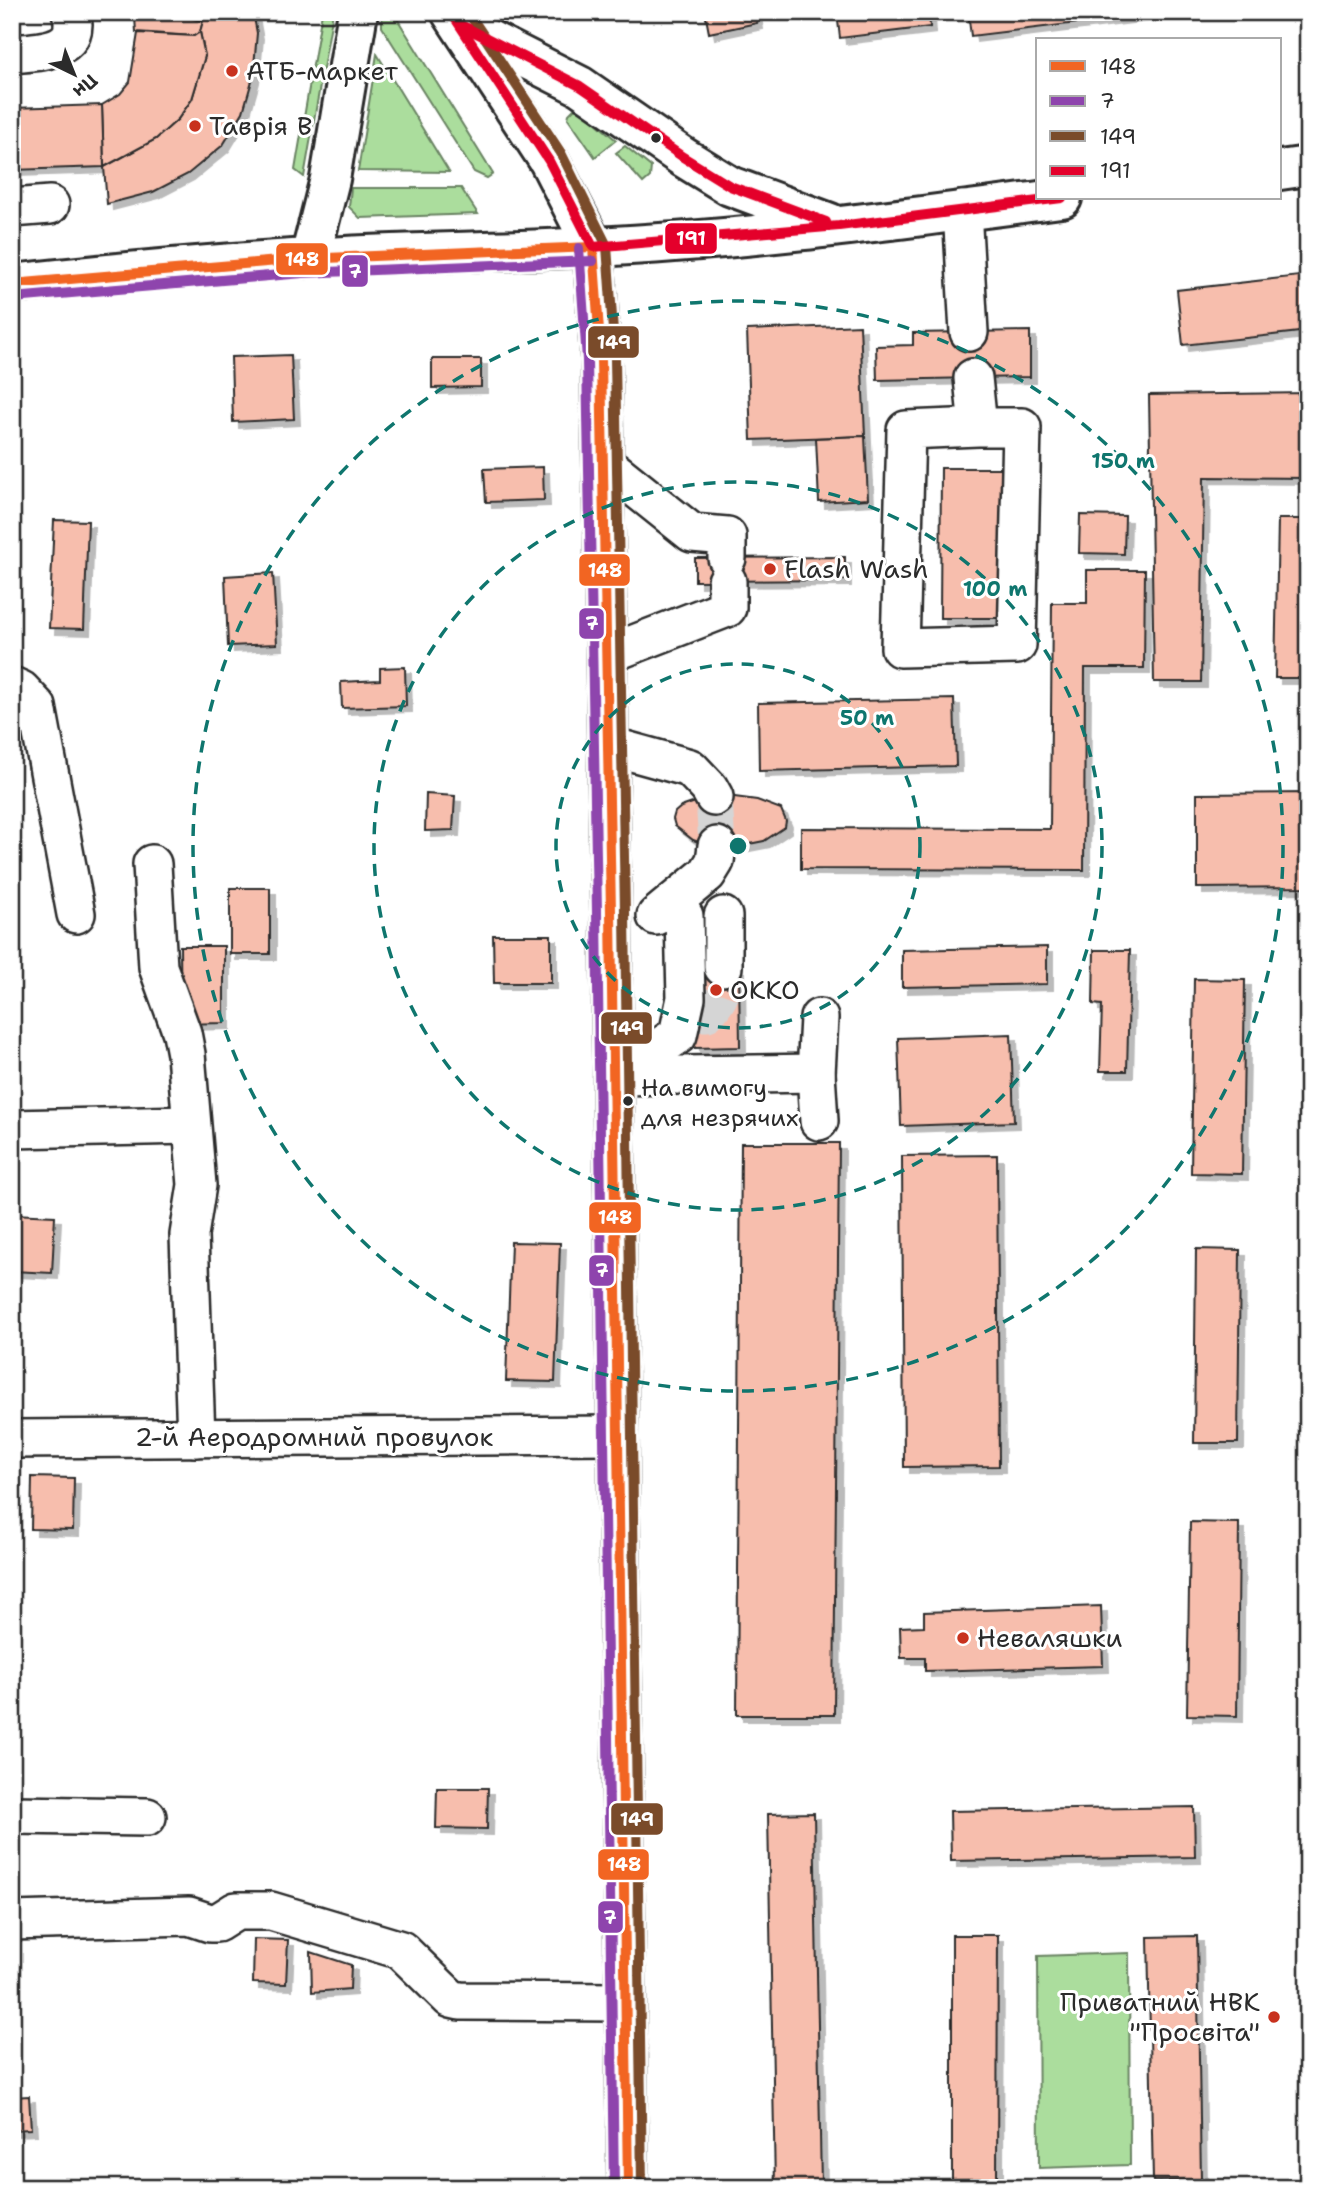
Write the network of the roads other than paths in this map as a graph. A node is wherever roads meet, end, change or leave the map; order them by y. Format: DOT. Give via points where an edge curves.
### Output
graph roads {
  1 [pos="71,12"];
  2 [pos="358,12"];
  3 [pos="455,18"];
  4 [pos="12,54"];
  5 [pos="1308,166"];
  6 [pos="1282,170"];
  7 [pos="1045,200"];
  8 [pos="50,205"];
  9 [pos="12,208"];
  10 [pos="962,210"];
  11 [pos="839,226"];
  12 [pos="593,247"];
  13 [pos="310,258"];
  14 [pos="12,284"];
  15 [pos="969,332"];
  16 [pos="973,378"];
  17 [pos="978,426"];
  18 [pos="603,462"];
  19 [pos="606,655"];
  20 [pos="12,686"];
  21 [pos="607,745"];
  22 [pos="714,797"];
  23 [pos="717,846"];
  24 [pos="152,864"];
  25 [pos="76,914"];
  26 [pos="723,916"];
  27 [pos="723,967"];
  28 [pos="819,1018"];
  29 [pos="613,1070"];
  30 [pos="816,1073"];
  31 [pos="820,1121"];
  32 [pos="190,1125"];
  33 [pos="12,1129"];
  34 [pos="616,1435"];
  35 [pos="196,1438"];
  36 [pos="12,1440"];
  37 [pos="12,1815"];
  38 [pos="147,1817"];
  39 [pos="12,1920"];
  40 [pos="624,2002"];
  41 [pos="628,2188"];
  1 -- 4 [label="street" via="70,36 56,49"];
  2 -- 13 [label="main road" via="330,179"];
  3 -- 11 [label="main road" via="580,86 730,186"];
  3 -- 12 [label="main road" via="549,161"];
  5 -- 6 [label="main road"];
  7 -- 10 [label="main road"];
  8 -- 9 [label="street"];
  10 -- 11 [label="main road"];
  10 -- 15 [label="street"];
  11 -- 12 [label="main road"];
  12 -- 13 [label="main road"];
  12 -- 18 [label="main road"];
  13 -- 14 [label="main road" via="153,268"];
  16 -- 17 [label="street"];
  17 -- 17 [label="street" via="906,430 900,648 1017,645 1022,427"];
  18 -- 19 [label="main road"];
  18 -- 19 [label="street" via="692,533 727,536 727,608"];
  19 -- 21 [label="main road"];
  20 -- 25 [label="street" via="37,707"];
  21 -- 22 [label="street" via="690,768"];
  21 -- 29 [label="main road"];
  23 -- 29 [label="street" via="707,874 670,916 688,1013 678,1035"];
  24 -- 32 [label="street" via="158,967 187,1054"];
  26 -- 27 [label="street"];
  28 -- 30 [label="street"];
  29 -- 30 [label="street"];
  29 -- 34 [label="main road"];
  30 -- 31 [label="street"];
  32 -- 33 [label="street"];
  32 -- 35 [label="street" via="197,1185 189,1234"];
  34 -- 35 [label="street, 2-й Аеродромний провулок"];
  34 -- 40 [label="main road"];
  35 -- 36 [label="street, 2-й Аеродромний провулок"];
  37 -- 38 [label="street"];
  39 -- 40 [label="street" via="189,1916 217,1923 236,1911 271,1911 401,1950 451,1999"];
  40 -- 41 [label="main road"];
}
